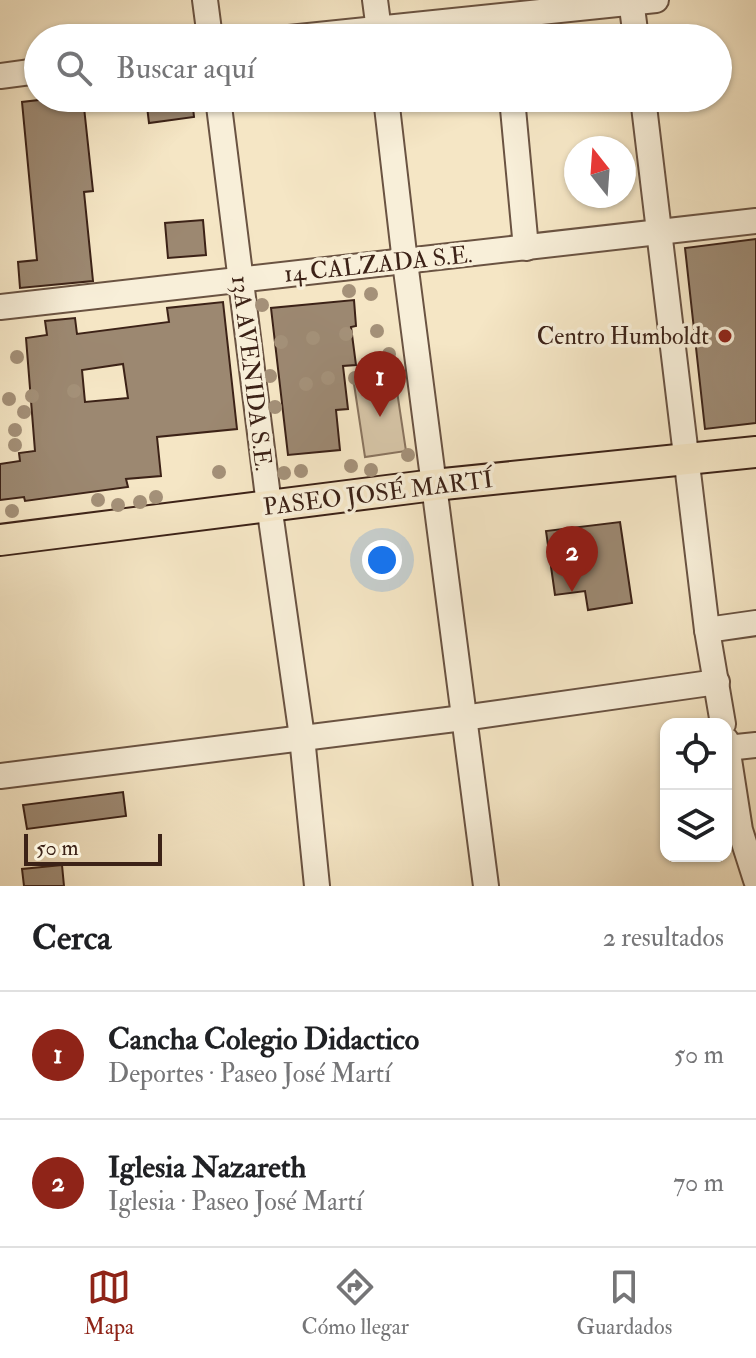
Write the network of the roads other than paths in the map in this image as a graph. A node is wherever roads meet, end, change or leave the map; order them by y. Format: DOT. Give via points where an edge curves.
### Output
graph roads {
  1 [pos="205,0"];
  2 [pos="375,0"];
  3 [pos="640,1"];
  4 [pos="208,24"];
  5 [pos="378,24"];
  6 [pos="526,24"];
  7 [pos="638,24"];
  8 [pos="24,73"];
  9 [pos="0,76"];
  10 [pos="220,112"];
  11 [pos="388,112"];
  12 [pos="513,112"];
  13 [pos="645,112"];
  14 [pos="756,221"];
  15 [pos="658,232"];
  16 [pos="526,248"];
  17 [pos="405,262"];
  18 [pos="240,278"];
  19 [pos="0,307"];
  20 [pos="756,452"];
  21 [pos="686,460"];
  22 [pos="434,485"];
  23 [pos="269,505"];
  24 [pos="0,540"];
  25 [pos="756,623"];
  26 [pos="707,630"];
  27 [pos="717,682"];
  28 [pos="463,718"];
  29 [pos="723,718"];
  30 [pos="302,737"];
  31 [pos="732,739"];
  32 [pos="756,745"];
  33 [pos="0,776"];
  34 [pos="732,777"];
  35 [pos="754,872"];
  36 [pos="317,886"];
  37 [pos="486,886"];
  1 -- 4 [label="street"];
  2 -- 5 [label="street"];
  3 -- 6 [label="street"];
  3 -- 7 [label="street"];
  8 -- 9 [label="street"];
  10 -- 18 [label="street, 13A AVENIDA S.E."];
  11 -- 17 [label="street"];
  12 -- 16 [label="street"];
  13 -- 15 [label="street"];
  14 -- 15 [label="street, 14 CALZADA S.E."];
  15 -- 16 [label="street, 14 CALZADA S.E."];
  15 -- 21 [label="street"];
  16 -- 17 [label="street, 14 CALZADA S.E."];
  17 -- 18 [label="street, 14 CALZADA S.E."];
  17 -- 22 [label="street"];
  18 -- 19 [label="street, 14 CALZADA S.E."];
  18 -- 23 [label="street, 13A AVENIDA S.E."];
  20 -- 21 [label="main road, PASEO JOSÉ MARTÍ"];
  21 -- 22 [label="main road, PASEO JOSÉ MARTÍ"];
  21 -- 26 [label="street"];
  22 -- 23 [label="main road, PASEO JOSÉ MARTÍ"];
  22 -- 28 [label="street"];
  23 -- 24 [label="main road, PASEO JOSÉ MARTÍ"];
  23 -- 30 [label="street, 13A AVENIDA S.E."];
  25 -- 26 [label="street"];
  26 -- 27 [label="street"];
  27 -- 28 [label="street"];
  27 -- 29 [label="street"];
  28 -- 30 [label="street"];
  28 -- 37 [label="street"];
  30 -- 33 [label="street"];
  30 -- 36 [label="street, 13A AVENIDA S.E."];
  31 -- 32 [label="street"];
  34 -- 35 [label="street" via="740,830"];
}
